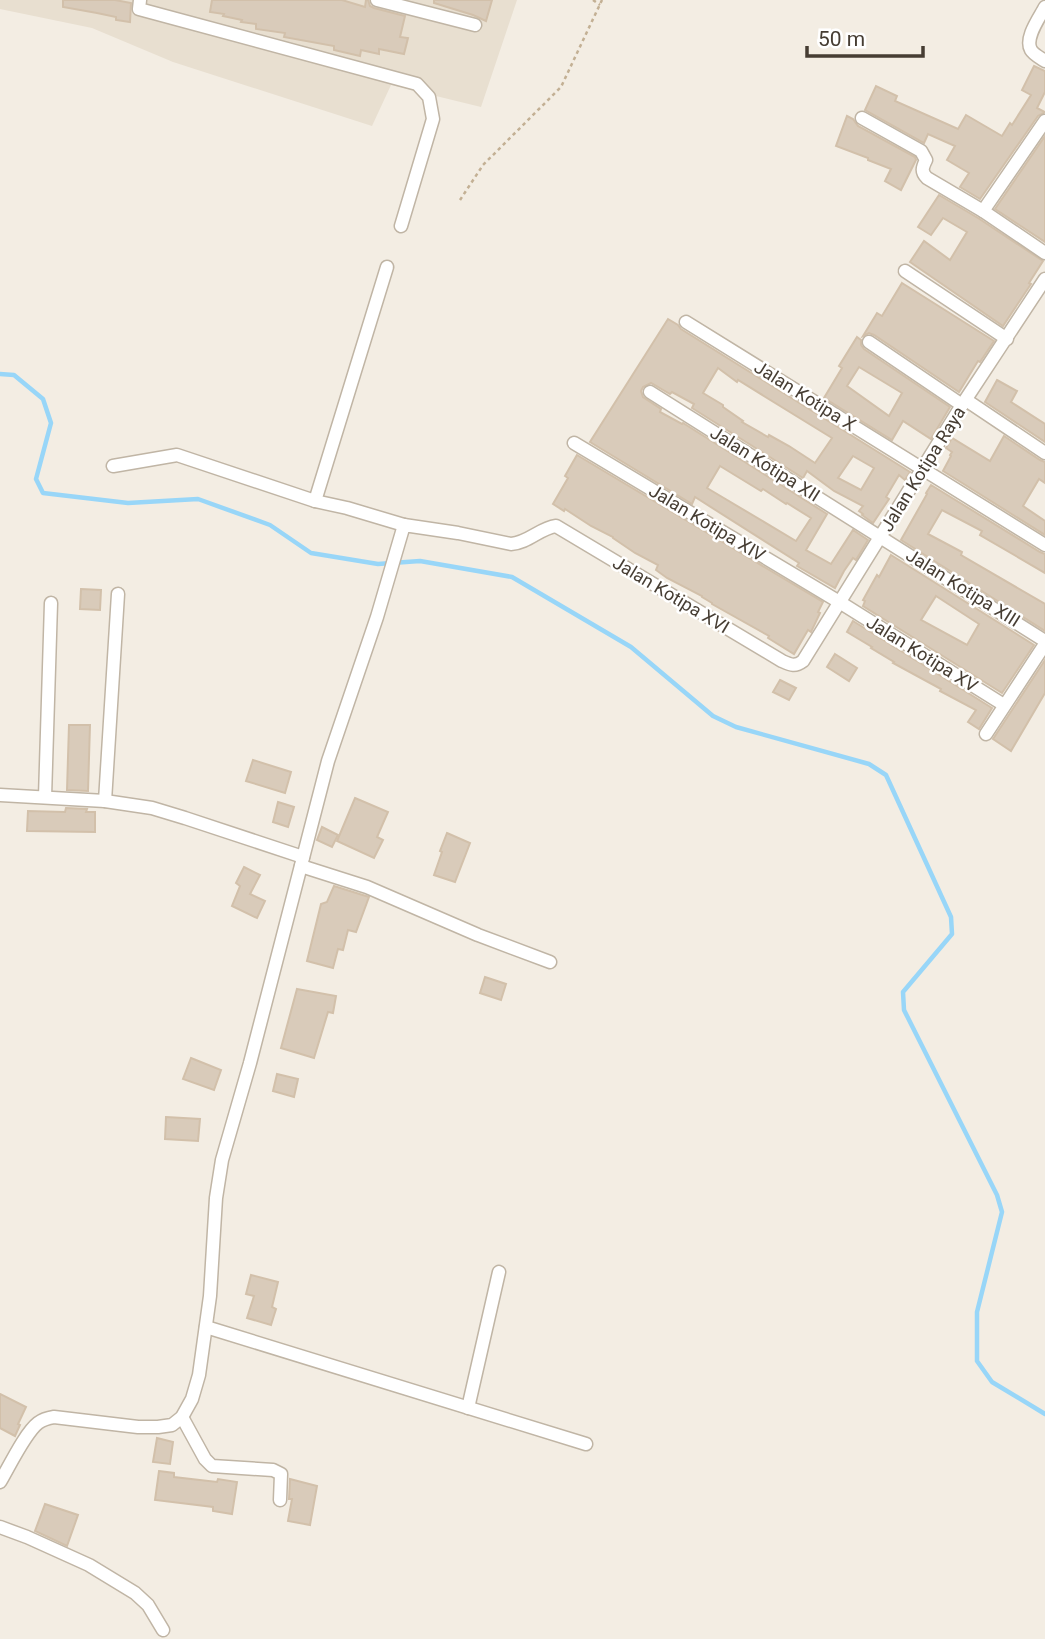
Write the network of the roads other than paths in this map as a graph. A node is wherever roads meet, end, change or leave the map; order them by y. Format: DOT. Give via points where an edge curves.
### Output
graph roads {
  1 [pos="377,0"];
  2 [pos="139,4"];
  3 [pos="1045,6"];
  4 [pos="475,25"];
  5 [pos="1045,61"];
  6 [pos="862,118"];
  7 [pos="1045,121"];
  8 [pos="983,211"];
  9 [pos="401,226"];
  10 [pos="1045,253"];
  11 [pos="387,267"];
  12 [pos="905,271"];
  13 [pos="1045,279"];
  14 [pos="686,322"];
  15 [pos="1007,339"];
  16 [pos="869,342"];
  17 [pos="650,392"];
  18 [pos="964,403"];
  19 [pos="574,443"];
  20 [pos="1045,453"];
  21 [pos="113,466"];
  22 [pos="923,470"];
  23 [pos="315,501"];
  24 [pos="404,525"];
  25 [pos="880,536"];
  26 [pos="1045,545"];
  27 [pos="118,594"];
  28 [pos="51,603"];
  29 [pos="841,603"];
  30 [pos="1045,642"];
  31 [pos="803,661"];
  32 [pos="1004,705"];
  33 [pos="986,734"];
  34 [pos="0,794"];
  35 [pos="45,797"];
  36 [pos="106,801"];
  37 [pos="302,861"];
  38 [pos="550,962"];
  39 [pos="499,1272"];
  40 [pos="206,1327"];
  41 [pos="468,1408"];
  42 [pos="182,1417"];
  43 [pos="586,1444"];
  44 [pos="5,1466"];
  45 [pos="0,1482"];
  46 [pos="280,1500"];
  47 [pos="0,1527"];
  48 [pos="163,1630"];
  1 -- 4 [label="street"];
  2 -- 9 [label="street" via="417,84 429,97 433,118"];
  3 -- 5 [label="street" via="1030,48"];
  6 -- 8 [label="street" via="921,150 926,160 922,172 928,178"];
  7 -- 8 [label="street"];
  8 -- 10 [label="street"];
  11 -- 23 [label="street"];
  12 -- 15 [label="street"];
  13 -- 15 [label="street, Jalan Kotipa Raya"];
  14 -- 22 [label="street, Jalan Kotipa X"];
  15 -- 18 [label="street, Jalan Kotipa Raya"];
  16 -- 18 [label="street"];
  17 -- 25 [label="street, Jalan Kotipa XII"];
  18 -- 20 [label="street"];
  18 -- 22 [label="street, Jalan Kotipa Raya"];
  19 -- 29 [label="street, Jalan Kotipa XIV"];
  21 -- 23 [label="street, Jalan Kotipa XVI" via="177,455"];
  22 -- 25 [label="street, Jalan Kotipa Raya"];
  22 -- 26 [label="street, Jalan Kotipa X"];
  23 -- 24 [label="street, Jalan Kotipa XVI"];
  24 -- 31 [label="street, Jalan Kotipa XVI" via="511,544 551,526 562,528 782,661 794,666"];
  24 -- 37 [label="street" via="328,761"];
  25 -- 29 [label="street, Jalan Kotipa Raya"];
  25 -- 30 [label="street, Jalan Kotipa XIII"];
  27 -- 36 [label="street"];
  28 -- 35 [label="street"];
  29 -- 31 [label="street, Jalan Kotipa Raya"];
  29 -- 32 [label="street, Jalan Kotipa XV"];
  30 -- 32 [label="street"];
  32 -- 33 [label="street"];
  34 -- 35 [label="street"];
  35 -- 36 [label="street"];
  36 -- 37 [label="street" via="152,808"];
  37 -- 38 [label="street"];
  37 -- 40 [label="street" via="222,1160"];
  39 -- 41 [label="street"];
  40 -- 41 [label="street"];
  40 -- 42 [label="street" via="199,1375"];
  41 -- 43 [label="street"];
  42 -- 44 [label="street" via="172,1425 138,1427 54,1417 37,1423"];
  42 -- 46 [label="street" via="212,1466 272,1469 281,1474"];
  44 -- 45 [label="street"];
  47 -- 48 [label="street" via="89,1565 135,1593"];
}
